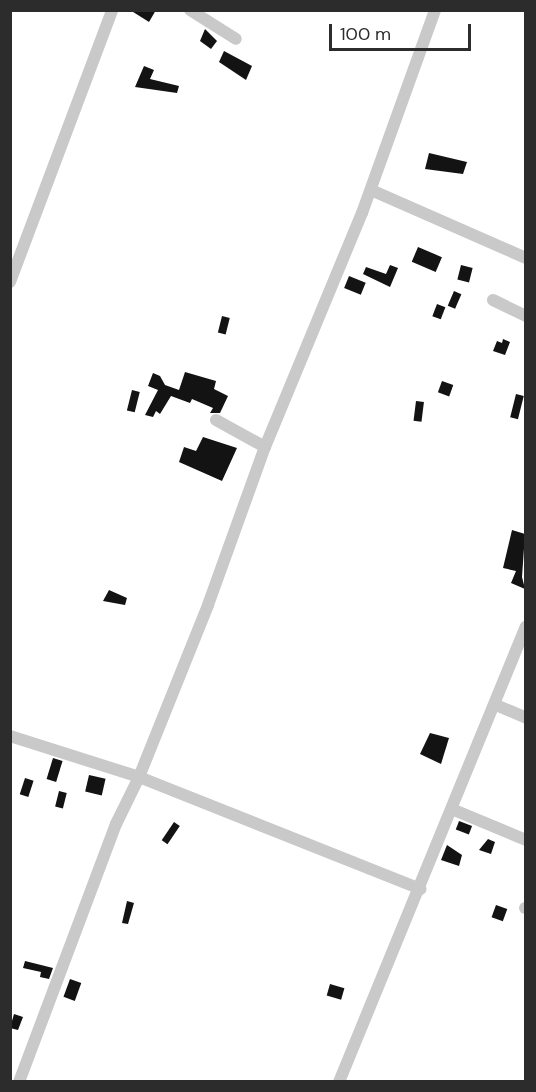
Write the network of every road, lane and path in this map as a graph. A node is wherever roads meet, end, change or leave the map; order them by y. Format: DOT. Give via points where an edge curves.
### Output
graph roads {
  1 [pos="112,10"];
  2 [pos="190,10"];
  3 [pos="435,10"];
  4 [pos="236,39"];
  5 [pos="371,190"];
  6 [pos="525,258"];
  7 [pos="10,282"];
  8 [pos="493,300"];
  9 [pos="525,316"];
  10 [pos="216,420"];
  11 [pos="265,447"];
  12 [pos="525,627"];
  13 [pos="496,705"];
  14 [pos="525,718"];
  15 [pos="10,736"];
  16 [pos="139,777"];
  17 [pos="454,810"];
  18 [pos="525,840"];
  19 [pos="421,889"];
  20 [pos="19,1082"];
  21 [pos="339,1082"];
  1 -- 7 [label="street"];
  2 -- 4 [label="street"];
  3 -- 5 [label="street"];
  5 -- 6 [label="street"];
  5 -- 11 [label="street"];
  8 -- 9 [label="street"];
  10 -- 11 [label="street"];
  11 -- 16 [label="street" via="208,606"];
  12 -- 13 [label="street"];
  13 -- 14 [label="street"];
  13 -- 17 [label="street"];
  15 -- 16 [label="street"];
  16 -- 19 [label="street"];
  16 -- 20 [label="street" via="116,824"];
  17 -- 18 [label="street"];
  17 -- 19 [label="street"];
  19 -- 21 [label="street"];
}
